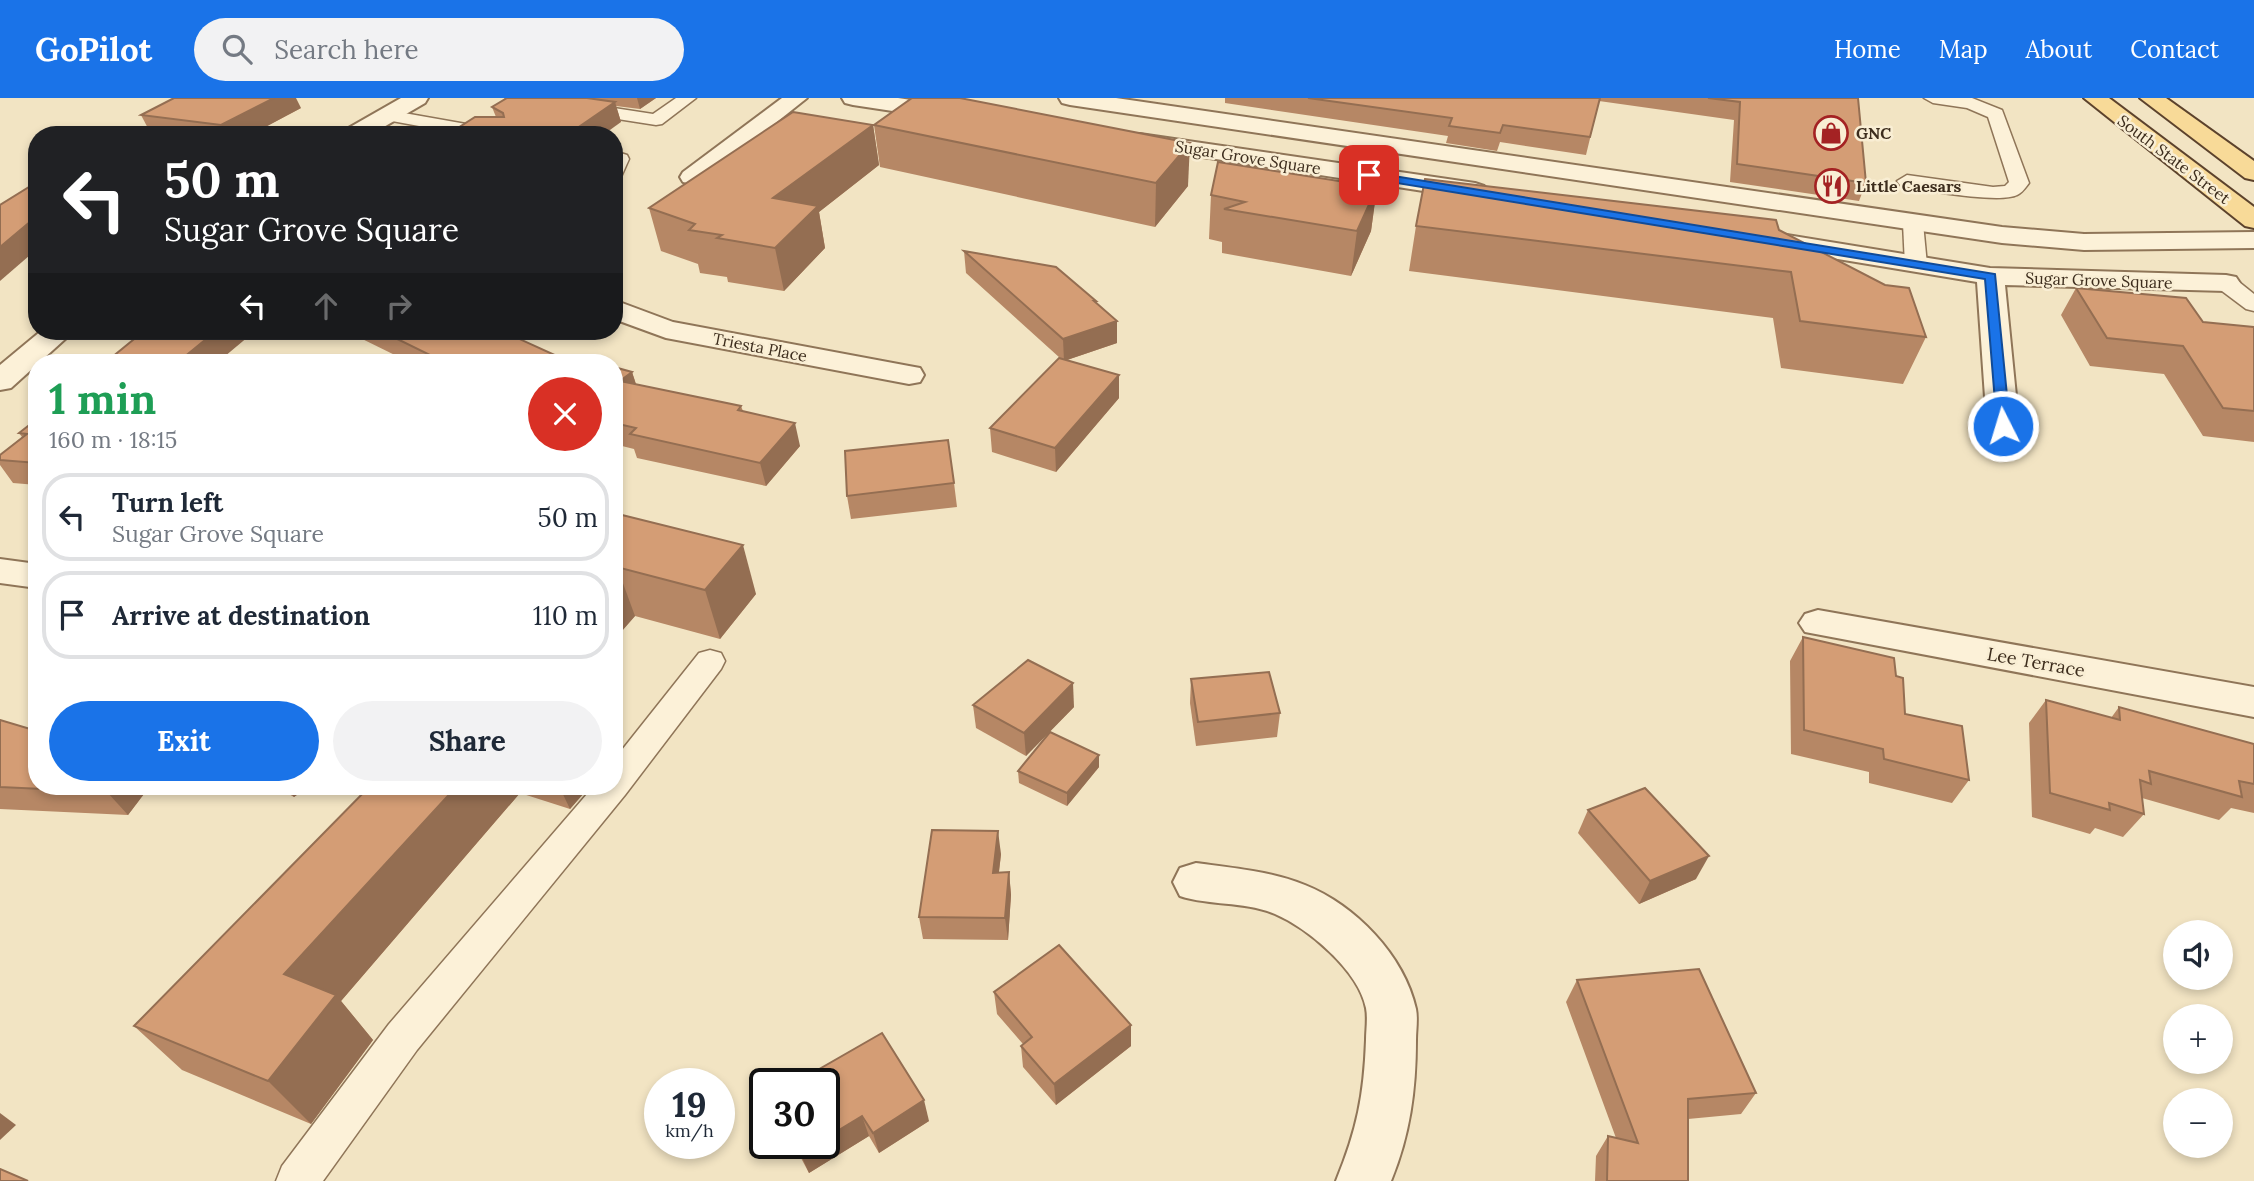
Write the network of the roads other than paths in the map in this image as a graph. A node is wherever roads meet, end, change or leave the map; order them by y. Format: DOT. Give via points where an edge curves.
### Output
graph roads {
  1 [pos="417,98"];
  2 [pos="515,98"];
  3 [pos="687,98"];
  4 [pos="796,98"];
  5 [pos="853,98"];
  6 [pos="1070,98"];
  7 [pos="1933,98"];
  8 [pos="2095,98"];
  9 [pos="2122,98"];
  10 [pos="2151,98"];
  11 [pos="387,115"];
  12 [pos="975,116"];
  13 [pos="368,126"];
  14 [pos="449,126"];
  15 [pos="1111,137"];
  16 [pos="2254,173"];
  17 [pos="692,177"];
  18 [pos="1907,181"];
  19 [pos="1505,196"];
  20 [pos="2254,196"];
  21 [pos="2254,220"];
  22 [pos="1913,223"];
  23 [pos="1738,235"];
  24 [pos="2254,240"];
  25 [pos="1916,265"];
  26 [pos="1990,276"];
  27 [pos="2226,283"];
  28 [pos="2254,304"];
  29 [pos="623,312"];
  30 [pos="48,340"];
  31 [pos="32,354"];
  32 [pos="28,357"];
  33 [pos="909,375"];
  34 [pos="0,381"];
  35 [pos="2003,426"];
  36 [pos="0,571"];
  37 [pos="28,575"];
  38 [pos="1818,623"];
  39 [pos="710,661"];
  40 [pos="2254,702"];
  41 [pos="623,773"];
  42 [pos="606,795"];
  43 [pos="1196,882"];
  44 [pos="297,1181"];
  45 [pos="1363,1181"];
  1 -- 11 [label="street"];
  2 -- 3 [label="lane" via="656,120"];
  4 -- 17 [label="street"];
  5 -- 12 [label="street"];
  6 -- 22 [label="street"];
  7 -- 18 [label="lane" via="1971,103 1996,114 2019,183 2011,191 1993,193"];
  8 -- 21 [label="main road, South State Street"];
  9 -- 20 [label="main road"];
  10 -- 16 [label="main road, South State Street"];
  11 -- 13 [label="street"];
  11 -- 14 [label="lane"];
  15 -- 19 [label="street, Sugar Grove Square"];
  22 -- 24 [label="street" via="2084,242"];
  22 -- 25 [label="lane"];
  23 -- 25 [label="street, Sugar Grove Square"];
  25 -- 26 [label="street, Sugar Grove Square"];
  26 -- 27 [label="street, Sugar Grove Square"];
  26 -- 35 [label="street"];
  27 -- 28 [label="lane"];
  29 -- 33 [label="street, Triesta Place" via="666,329"];
  30 -- 31 [label="street"];
  32 -- 34 [label="street"];
  36 -- 37 [label="street"];
  38 -- 40 [label="street, Lee Terrace"];
  39 -- 41 [label="lane"];
  42 -- 44 [label="lane" via="403,1037"];
  43 -- 45 [label="street" via="1275,894 1314,913 1345,937 1375,971 1390,1004 1391,1080 1376,1157"];
}
